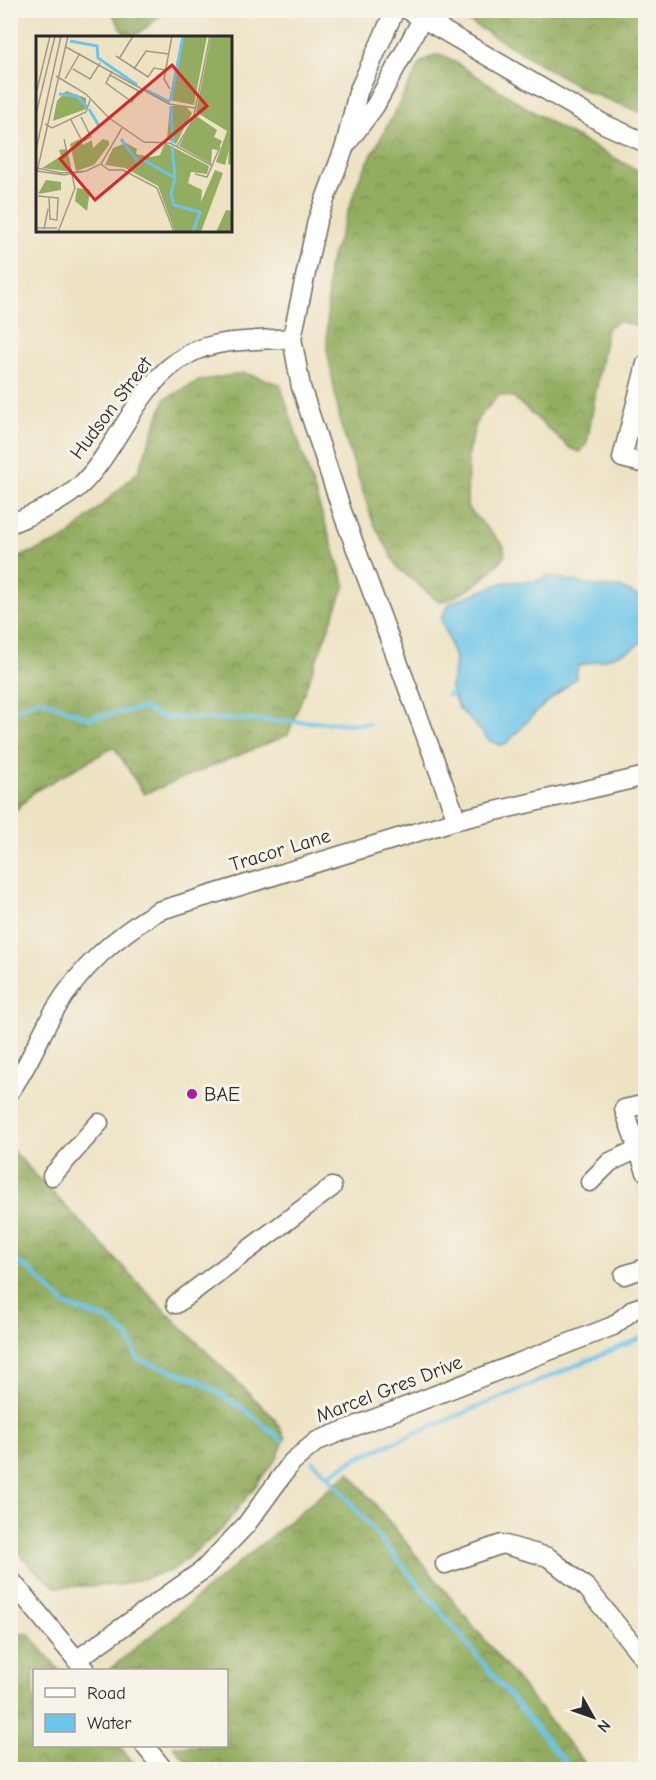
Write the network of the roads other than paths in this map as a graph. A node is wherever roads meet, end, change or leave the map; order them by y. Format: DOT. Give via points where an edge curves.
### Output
graph roads {
  1 [pos="395,10"];
  2 [pos="419,13"];
  3 [pos="645,143"];
  4 [pos="345,146"];
  5 [pos="292,338"];
  6 [pos="645,364"];
  7 [pos="645,464"];
  8 [pos="10,524"];
  9 [pos="645,776"];
  10 [pos="457,820"];
  11 [pos="10,1091"];
  12 [pos="645,1104"];
  13 [pos="99,1123"];
  14 [pos="638,1149"];
  15 [pos="645,1172"];
  16 [pos="52,1176"];
  17 [pos="590,1182"];
  18 [pos="332,1187"];
  19 [pos="645,1268"];
  20 [pos="624,1275"];
  21 [pos="176,1304"];
  22 [pos="645,1305"];
  23 [pos="445,1564"];
  24 [pos="10,1579"];
  25 [pos="645,1661"];
  26 [pos="80,1665"];
  27 [pos="146,1747"];
  28 [pos="164,1770"];
  1 -- 4 [label="street" via="358,92"];
  2 -- 3 [label="street" via="594,118"];
  2 -- 4 [label="street" via="375,106"];
  4 -- 5 [label="street" via="317,221"];
  5 -- 8 [label="street, Hudson Street" via="226,343 190,353 164,370 104,459 81,485 58,502"];
  5 -- 10 [label="street" via="301,387 343,514"];
  6 -- 7 [label="street" via="622,458"];
  9 -- 10 [label="street, Tracor Lane"];
  10 -- 11 [label="street, Tracor Lane" via="174,906 138,923 108,946 74,981"];
  12 -- 14 [label="street" via="624,1109"];
  13 -- 16 [label="street"];
  14 -- 15 [label="street"];
  14 -- 17 [label="street" via="610,1162"];
  18 -- 21 [label="street"];
  19 -- 20 [label="street"];
  22 -- 26 [label="street, Marcel Gres Drive" via="613,1326 317,1441 292,1462 246,1525 203,1570"];
  23 -- 25 [label="street" via="502,1544 548,1557 587,1588"];
  24 -- 26 [label="street"];
  27 -- 28 [label="street"];
}
